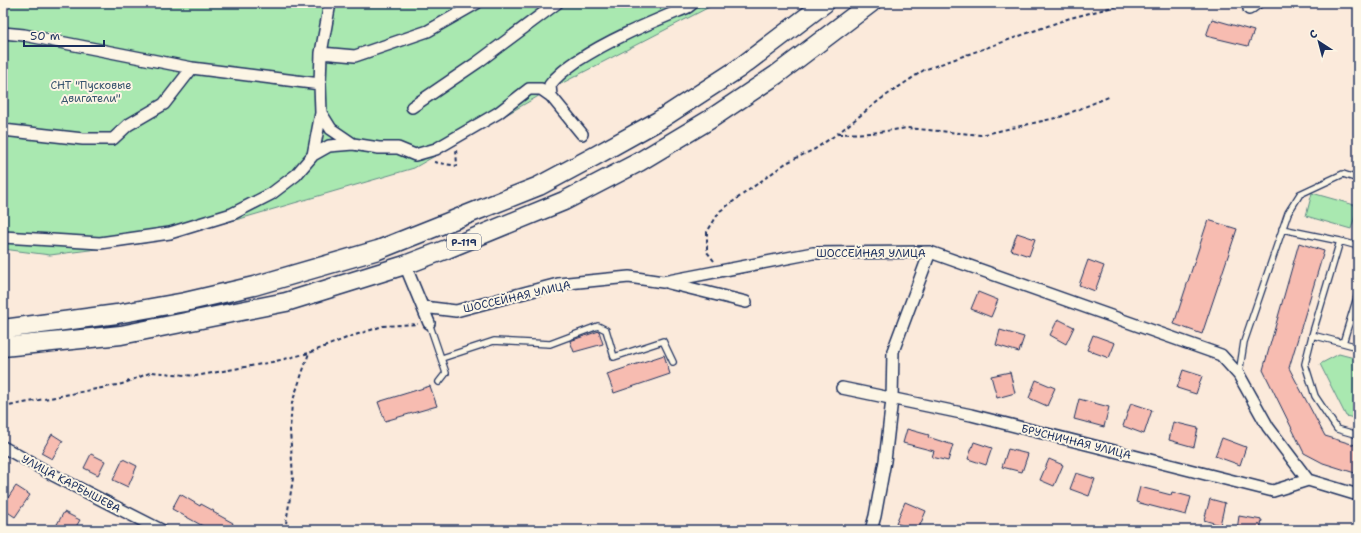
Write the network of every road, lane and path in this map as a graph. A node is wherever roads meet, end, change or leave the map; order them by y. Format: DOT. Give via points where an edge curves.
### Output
graph roads {
  1 [pos="330,3"];
  2 [pos="477,3"];
  3 [pos="557,3"];
  4 [pos="693,3"];
  5 [pos="825,3"];
  6 [pos="872,3"];
  7 [pos="1129,3"];
  8 [pos="3,33"];
  9 [pos="321,53"];
  10 [pos="192,68"];
  11 [pos="320,84"];
  12 [pos="551,96"];
  13 [pos="1111,96"];
  14 [pos="412,107"];
  15 [pos="321,113"];
  16 [pos="3,130"];
  17 [pos="582,134"];
  18 [pos="838,134"];
  19 [pos="352,144"];
  20 [pos="312,155"];
  21 [pos="416,155"];
  22 [pos="457,166"];
  23 [pos="1358,179"];
  24 [pos="1282,229"];
  25 [pos="3,237"];
  26 [pos="1340,241"];
  27 [pos="1358,246"];
  28 [pos="930,252"];
  29 [pos="405,265"];
  30 [pos="721,271"];
  31 [pos="663,282"];
  32 [pos="1358,294"];
  33 [pos="746,302"];
  34 [pos="423,307"];
  35 [pos="428,323"];
  36 [pos="3,328"];
  37 [pos="1312,335"];
  38 [pos="1343,343"];
  39 [pos="3,347"];
  40 [pos="1358,347"];
  41 [pos="309,353"];
  42 [pos="442,358"];
  43 [pos="673,362"];
  44 [pos="1239,375"];
  45 [pos="439,382"];
  46 [pos="842,388"];
  47 [pos="892,399"];
  48 [pos="3,407"];
  49 [pos="1358,435"];
  50 [pos="3,447"];
  51 [pos="1308,480"];
  52 [pos="1358,495"];
  53 [pos="161,530"];
  54 [pos="285,530"];
  55 [pos="871,530"];
  1 -- 9 [label="street"];
  2 -- 9 [label="street" via="428,32 354,56"];
  3 -- 14 [label="street"];
  4 -- 12 [label="street" via="595,49 554,78 550,85"];
  5 -- 36 [label="highway, Р-119" via="738,69 658,121 595,156 539,186 378,250 254,286 185,302 117,314"];
  6 -- 29 [label="highway, Р-119" via="776,75 709,120 639,162 564,201"];
  7 -- 18 [label="path" via="1070,18 924,70 880,99"];
  8 -- 10 [label="street"];
  9 -- 11 [label="street"];
  10 -- 11 [label="street"];
  10 -- 16 [label="street" via="164,104 128,125 113,139 83,139"];
  11 -- 15 [label="street"];
  12 -- 17 [label="street"];
  12 -- 21 [label="street" via="540,90 530,89 498,113 436,149"];
  13 -- 18 [label="path" via="1060,117 981,135 907,128 872,134"];
  15 -- 19 [label="street" via="331,129"];
  15 -- 20 [label="street"];
  18 -- 30 [label="path" via="786,164 720,211 707,232 707,252"];
  19 -- 20 [label="street" via="329,146"];
  19 -- 21 [label="street" via="398,148"];
  20 -- 25 [label="street" via="296,175 271,194 232,214 170,233 100,243"];
  21 -- 22 [label="path"];
  23 -- 24 [label="lane" via="1343,174 1300,194"];
  24 -- 26 [label="lane"];
  24 -- 44 [label="lane" via="1244,342"];
  26 -- 27 [label="lane"];
  26 -- 37 [label="lane"];
  28 -- 30 [label="street, ШОССЕЙНАЯ УЛИЦА" via="813,253"];
  28 -- 44 [label="street, ШОССЕЙНАЯ УЛИЦА" via="1221,354"];
  28 -- 47 [label="street" via="894,351"];
  29 -- 34 [label="street"];
  29 -- 39 [label="highway, Р-119" via="286,302 122,335"];
  30 -- 31 [label="street, ШОССЕЙНАЯ УЛИЦА"];
  31 -- 33 [label="street"];
  31 -- 34 [label="street, ШОССЕЙНАЯ УЛИЦА" via="629,277 558,284 456,311"];
  32 -- 38 [label="lane"];
  34 -- 35 [label="street"];
  35 -- 41 [label="path" via="383,326"];
  35 -- 42 [label="lane"];
  37 -- 38 [label="lane"];
  37 -- 49 [label="lane" via="1305,364 1315,396 1337,429"];
  38 -- 40 [label="lane"];
  41 -- 48 [label="path" via="196,376 152,372 122,384"];
  41 -- 54 [label="path" via="292,403 290,430 293,478"];
  42 -- 43 [label="lane" via="494,341 550,344 598,326 606,330 614,357 663,341"];
  42 -- 45 [label="lane" via="446,373"];
  44 -- 51 [label="street, ШОССЕЙНАЯ УЛИЦА" via="1268,427"];
  46 -- 47 [label="street, БРУСНИЧНАЯ УЛИЦА"];
  47 -- 51 [label="street, БРУСНИЧНАЯ УЛИЦА" via="971,416 1273,491"];
  47 -- 55 [label="street" via="885,461"];
  50 -- 53 [label="street, УЛИЦА КАРБЫШЕВА"];
  51 -- 52 [label="street"];
}
